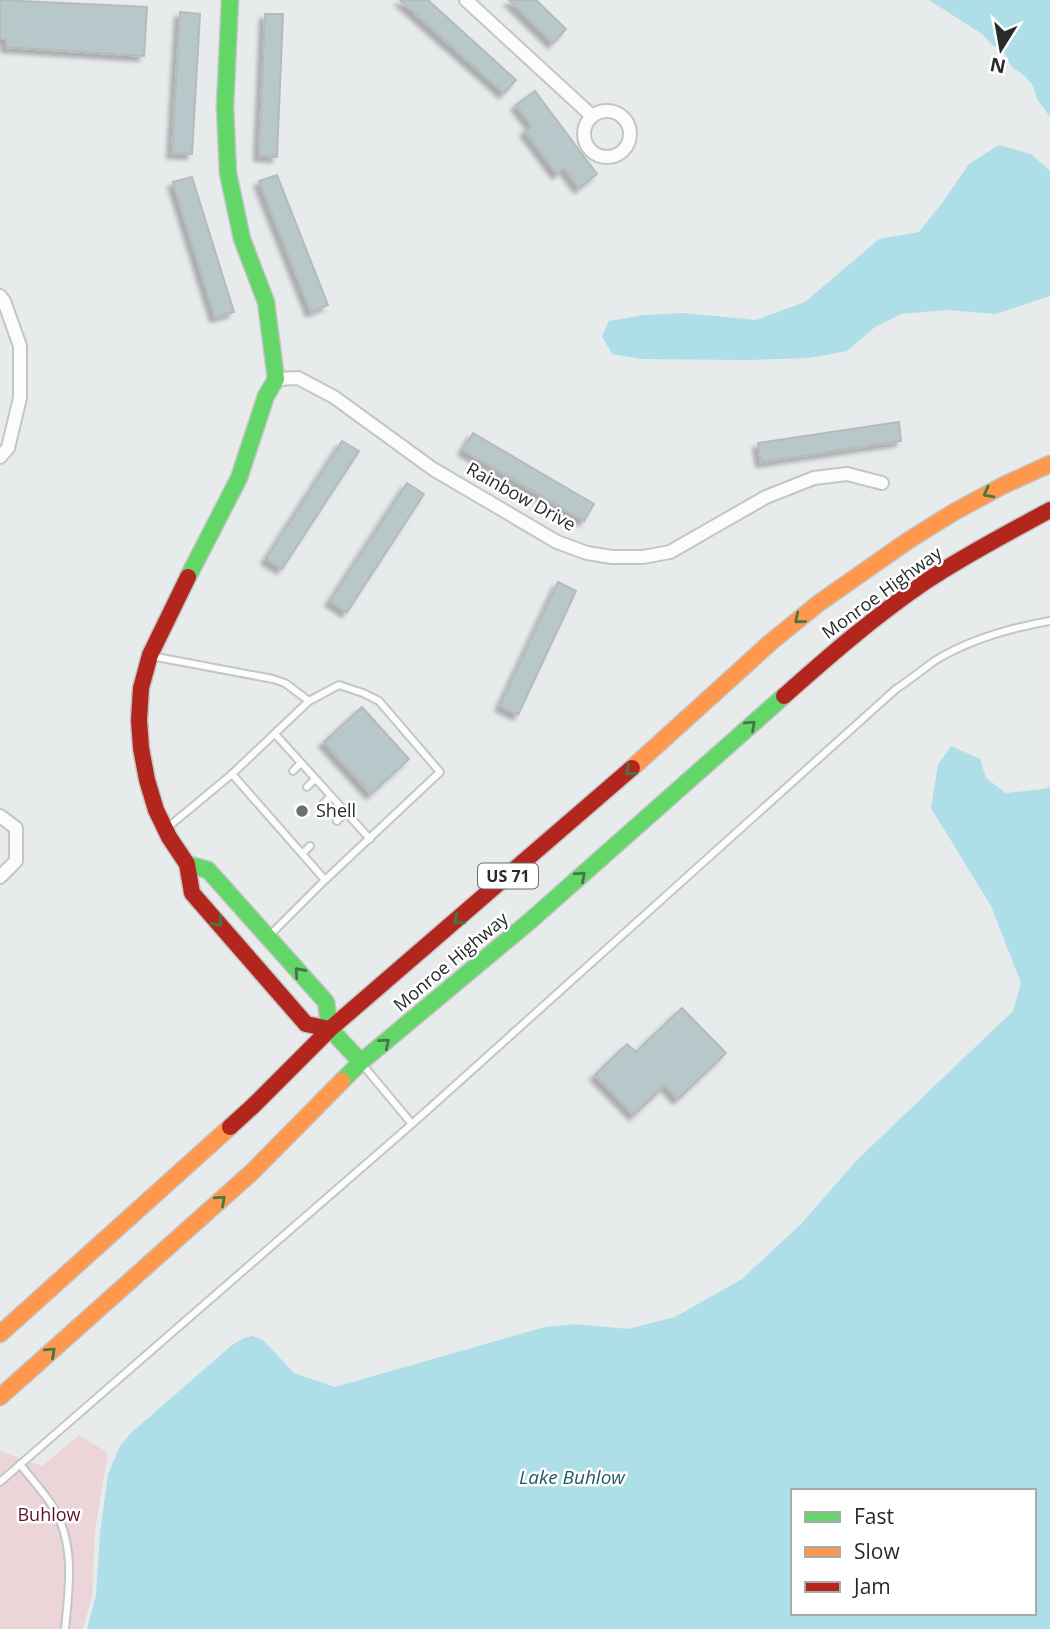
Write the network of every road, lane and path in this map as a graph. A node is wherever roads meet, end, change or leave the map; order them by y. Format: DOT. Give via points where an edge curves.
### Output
graph roads {
  1 [pos="230,0"];
  2 [pos="466,0"];
  3 [pos="592,116"];
  4 [pos="0,296"];
  5 [pos="276,379"];
  6 [pos="0,457"];
  7 [pos="1050,464"];
  8 [pos="882,483"];
  9 [pos="1050,510"];
  10 [pos="1050,621"];
  11 [pos="150,655"];
  12 [pos="309,701"];
  13 [pos="275,734"];
  14 [pos="301,763"];
  15 [pos="293,771"];
  16 [pos="232,774"];
  17 [pos="315,779"];
  18 [pos="307,787"];
  19 [pos="331,796"];
  20 [pos="267,797"];
  21 [pos="259,804"];
  22 [pos="322,805"];
  23 [pos="345,812"];
  24 [pos="281,813"];
  25 [pos="0,816"];
  26 [pos="273,820"];
  27 [pos="337,821"];
  28 [pos="165,830"];
  29 [pos="296,830"];
  30 [pos="288,838"];
  31 [pos="370,839"];
  32 [pos="310,846"];
  33 [pos="302,854"];
  34 [pos="187,864"];
  35 [pos="0,877"];
  36 [pos="325,880"];
  37 [pos="268,937"];
  38 [pos="330,1029"];
  39 [pos="361,1062"];
  40 [pos="412,1124"];
  41 [pos="0,1334"];
  42 [pos="0,1397"];
  43 [pos="20,1464"];
  44 [pos="0,1482"];
  45 [pos="65,1629"];
  1 -- 5 [label="main road" via="225,107 228,173 242,239 266,302"];
  2 -- 3 [label="street"];
  4 -- 6 [label="street" via="20,346 20,398 8,447"];
  5 -- 8 [label="street, Rainbow Drive" via="298,378 334,397 433,470 556,542 587,553 643,557 670,552 766,497 814,478 847,474"];
  5 -- 11 [label="main road" via="239,478"];
  7 -- 38 [label="main road, Monroe Highway / US 71, one-way" via="954,512 819,603"];
  39 -- 9 [label="main road, Monroe Highway / US 71, one-way" via="530,921 866,626 924,583"];
  10 -- 40 [label="lane" via="963,645 897,689"];
  11 -- 12 [label="lane" via="273,678"];
  11 -- 28 [label="main road" via="141,688 141,748"];
  12 -- 13 [label="lane"];
  12 -- 31 [label="lane" via="339,685 379,701 440,772"];
  13 -- 14 [label="lane"];
  13 -- 16 [label="lane"];
  14 -- 15 [label="lane"];
  14 -- 17 [label="lane"];
  16 -- 21 [label="lane"];
  16 -- 28 [label="lane"];
  17 -- 18 [label="lane"];
  17 -- 19 [label="lane"];
  19 -- 22 [label="lane"];
  19 -- 23 [label="lane"];
  20 -- 21 [label="lane"];
  21 -- 26 [label="lane"];
  23 -- 27 [label="lane"];
  23 -- 31 [label="lane"];
  24 -- 26 [label="lane"];
  25 -- 35 [label="street" via="16,828 16,861"];
  26 -- 30 [label="lane"];
  28 -- 34 [label="main road"];
  29 -- 30 [label="lane"];
  30 -- 33 [label="lane"];
  31 -- 36 [label="lane"];
  32 -- 33 [label="lane"];
  33 -- 36 [label="lane"];
  34 -- 37 [label="main road" via="208,870"];
  34 -- 38 [label="main road, one-way" via="192,893 306,1024"];
  36 -- 37 [label="lane"];
  38 -- 37 [label="main road, one-way" via="326,1002"];
  38 -- 39 [label="main road"];
  38 -- 41 [label="main road, Monroe Highway / US 71" via="253,1106"];
  39 -- 40 [label="lane"];
  42 -- 39 [label="main road, Monroe Highway / US 71, one-way" via="252,1172"];
  40 -- 43 [label="lane"];
  43 -- 44 [label="lane"];
  43 -- 45 [label="lane" via="55,1511 68,1545"];
}
